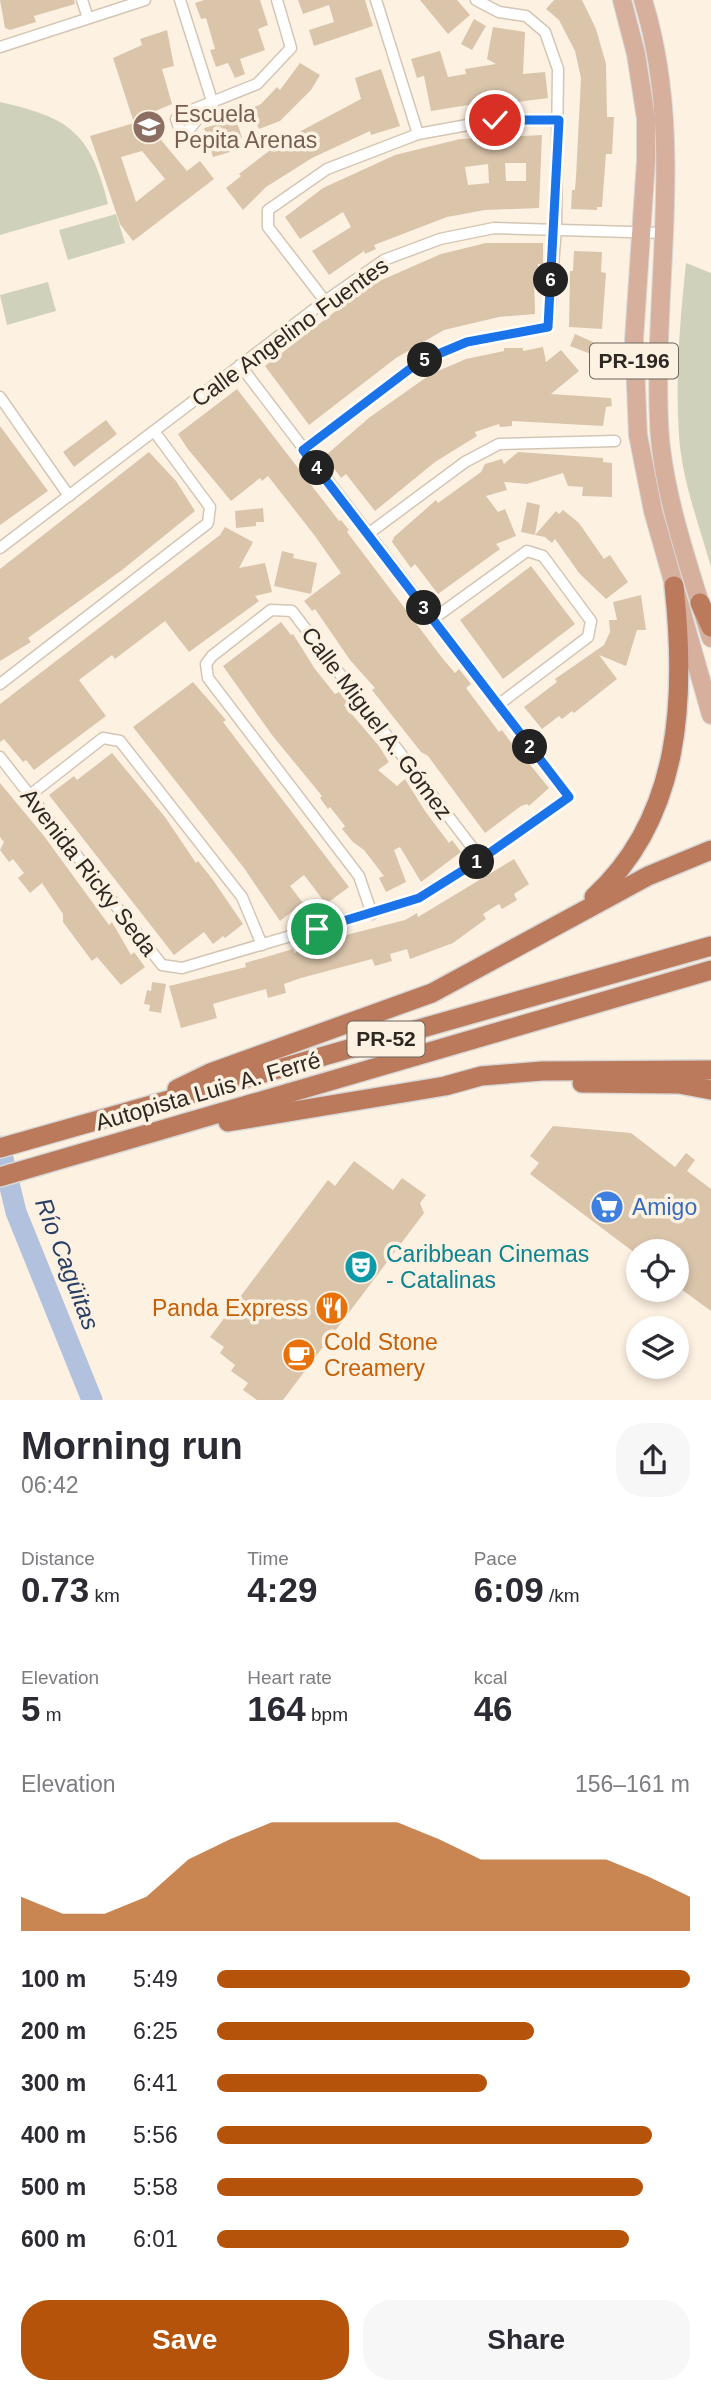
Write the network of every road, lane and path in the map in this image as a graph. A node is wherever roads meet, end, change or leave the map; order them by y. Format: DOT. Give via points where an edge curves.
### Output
graph roads {
  1 [pos="82,0"];
  2 [pos="145,0"];
  3 [pos="180,0"];
  4 [pos="277,0"];
  5 [pos="376,0"];
  6 [pos="476,0"];
  7 [pos="622,0"];
  8 [pos="643,0"];
  9 [pos="88,18"];
  10 [pos="0,47"];
  11 [pos="213,104"];
  12 [pos="198,109"];
  13 [pos="559,120"];
  14 [pos="418,134"];
  15 [pos="555,228"];
  16 [pos="641,231"];
  17 [pos="665,233"];
  18 [pos="325,301"];
  19 [pos="240,365"];
  20 [pos="0,397"];
  21 [pos="154,431"];
  22 [pos="615,441"];
  23 [pos="303,450"];
  24 [pos="69,496"];
  25 [pos="368,534"];
  26 [pos="0,548"];
  27 [pos="674,586"];
  28 [pos="700,603"];
  29 [pos="433,619"];
  30 [pos="711,627"];
  31 [pos="711,638"];
  32 [pos="0,684"];
  33 [pos="498,705"];
  34 [pos="711,715"];
  35 [pos="0,757"];
  36 [pos="30,795"];
  37 [pos="711,850"];
  38 [pos="481,859"];
  39 [pos="580,911"];
  40 [pos="372,914"];
  41 [pos="262,945"];
  42 [pos="711,946"];
  43 [pos="711,970"];
  44 [pos="711,1070"];
  45 [pos="445,1086"];
  46 [pos="711,1090"];
  47 [pos="127,1113"];
  48 [pos="158,1132"];
  49 [pos="0,1147"];
  50 [pos="0,1177"];
  1 -- 9 [label="street"];
  2 -- 9 [label="street"];
  3 -- 11 [label="street"];
  4 -- 11 [label="street" via="291,48 257,84"];
  5 -- 14 [label="street"];
  6 -- 13 [label="street" via="499,12 526,16 545,32 558,69"];
  7 -- 16 [label="main road, PR-196" via="646,119"];
  8 -- 17 [label="main road, PR-196" via="655,39 665,110"];
  9 -- 10 [label="street"];
  11 -- 12 [label="street"];
  13 -- 14 [label="street" via="495,120"];
  13 -- 15 [label="street"];
  14 -- 18 [label="street" via="327,169 268,210 268,227"];
  15 -- 16 [label="street, Calle Angelino Fuentes"];
  15 -- 18 [label="street, Calle Angelino Fuentes" via="494,228 440,239 384,260"];
  15 -- 23 [label="street" via="548,327 467,342 419,362"];
  16 -- 17 [label="street, Calle Angelino Fuentes"];
  16 -- 27 [label="main road, PR-196" via="634,340 638,435"];
  17 -- 28 [label="main road, PR-196" via="659,424 670,490"];
  18 -- 19 [label="street, Calle Angelino Fuentes"];
  19 -- 21 [label="street, Calle Angelino Fuentes"];
  19 -- 23 [label="street"];
  20 -- 24 [label="street"];
  21 -- 24 [label="street, Calle Angelino Fuentes"];
  21 -- 32 [label="street" via="210,507 208,523"];
  22 -- 25 [label="street" via="499,444 465,462"];
  23 -- 25 [label="street"];
  24 -- 26 [label="street, Calle Angelino Fuentes"];
  25 -- 29 [label="street"];
  27 -- 34 [label="main road, PR-196"];
  27 -- 39 [label="highway" via="681,647 680,707 661,797 621,869"];
  28 -- 30 [label="highway"];
  28 -- 31 [label="main road, PR-196"];
  29 -- 33 [label="street"];
  29 -- 33 [label="street" via="527,551 543,556 573,595 591,621 588,637"];
  33 -- 38 [label="street, Avenida Ricky Seda" via="569,797"];
  35 -- 36 [label="street, Avenida Ricky Seda"];
  36 -- 41 [label="street, Avenida Ricky Seda" via="162,965 182,968"];
  36 -- 41 [label="street" via="103,738 120,741 242,897"];
  37 -- 39 [label="highway"];
  38 -- 40 [label="street, Avenida Ricky Seda" via="419,898"];
  38 -- 40 [label="street, Calle Miguel A. Gómez" via="292,611 271,610 212,656 206,664 208,678 359,876"];
  39 -- 47 [label="highway" via="432,993 211,1073"];
  40 -- 41 [label="street, Avenida Ricky Seda"];
  42 -- 47 [label="highway, Autopista Luis A. Ferré / PR-52"];
  43 -- 48 [label="highway, Autopista Luis A. Ferré / PR-52"];
  44 -- 45 [label="highway" via="516,1072"];
  45 -- 46 [label="highway" via="680,1084"];
  45 -- 48 [label="highway"];
  47 -- 49 [label="highway, Autopista Luis A. Ferré / PR-52"];
  48 -- 50 [label="highway, Autopista Luis A. Ferré / PR-52"];
}
